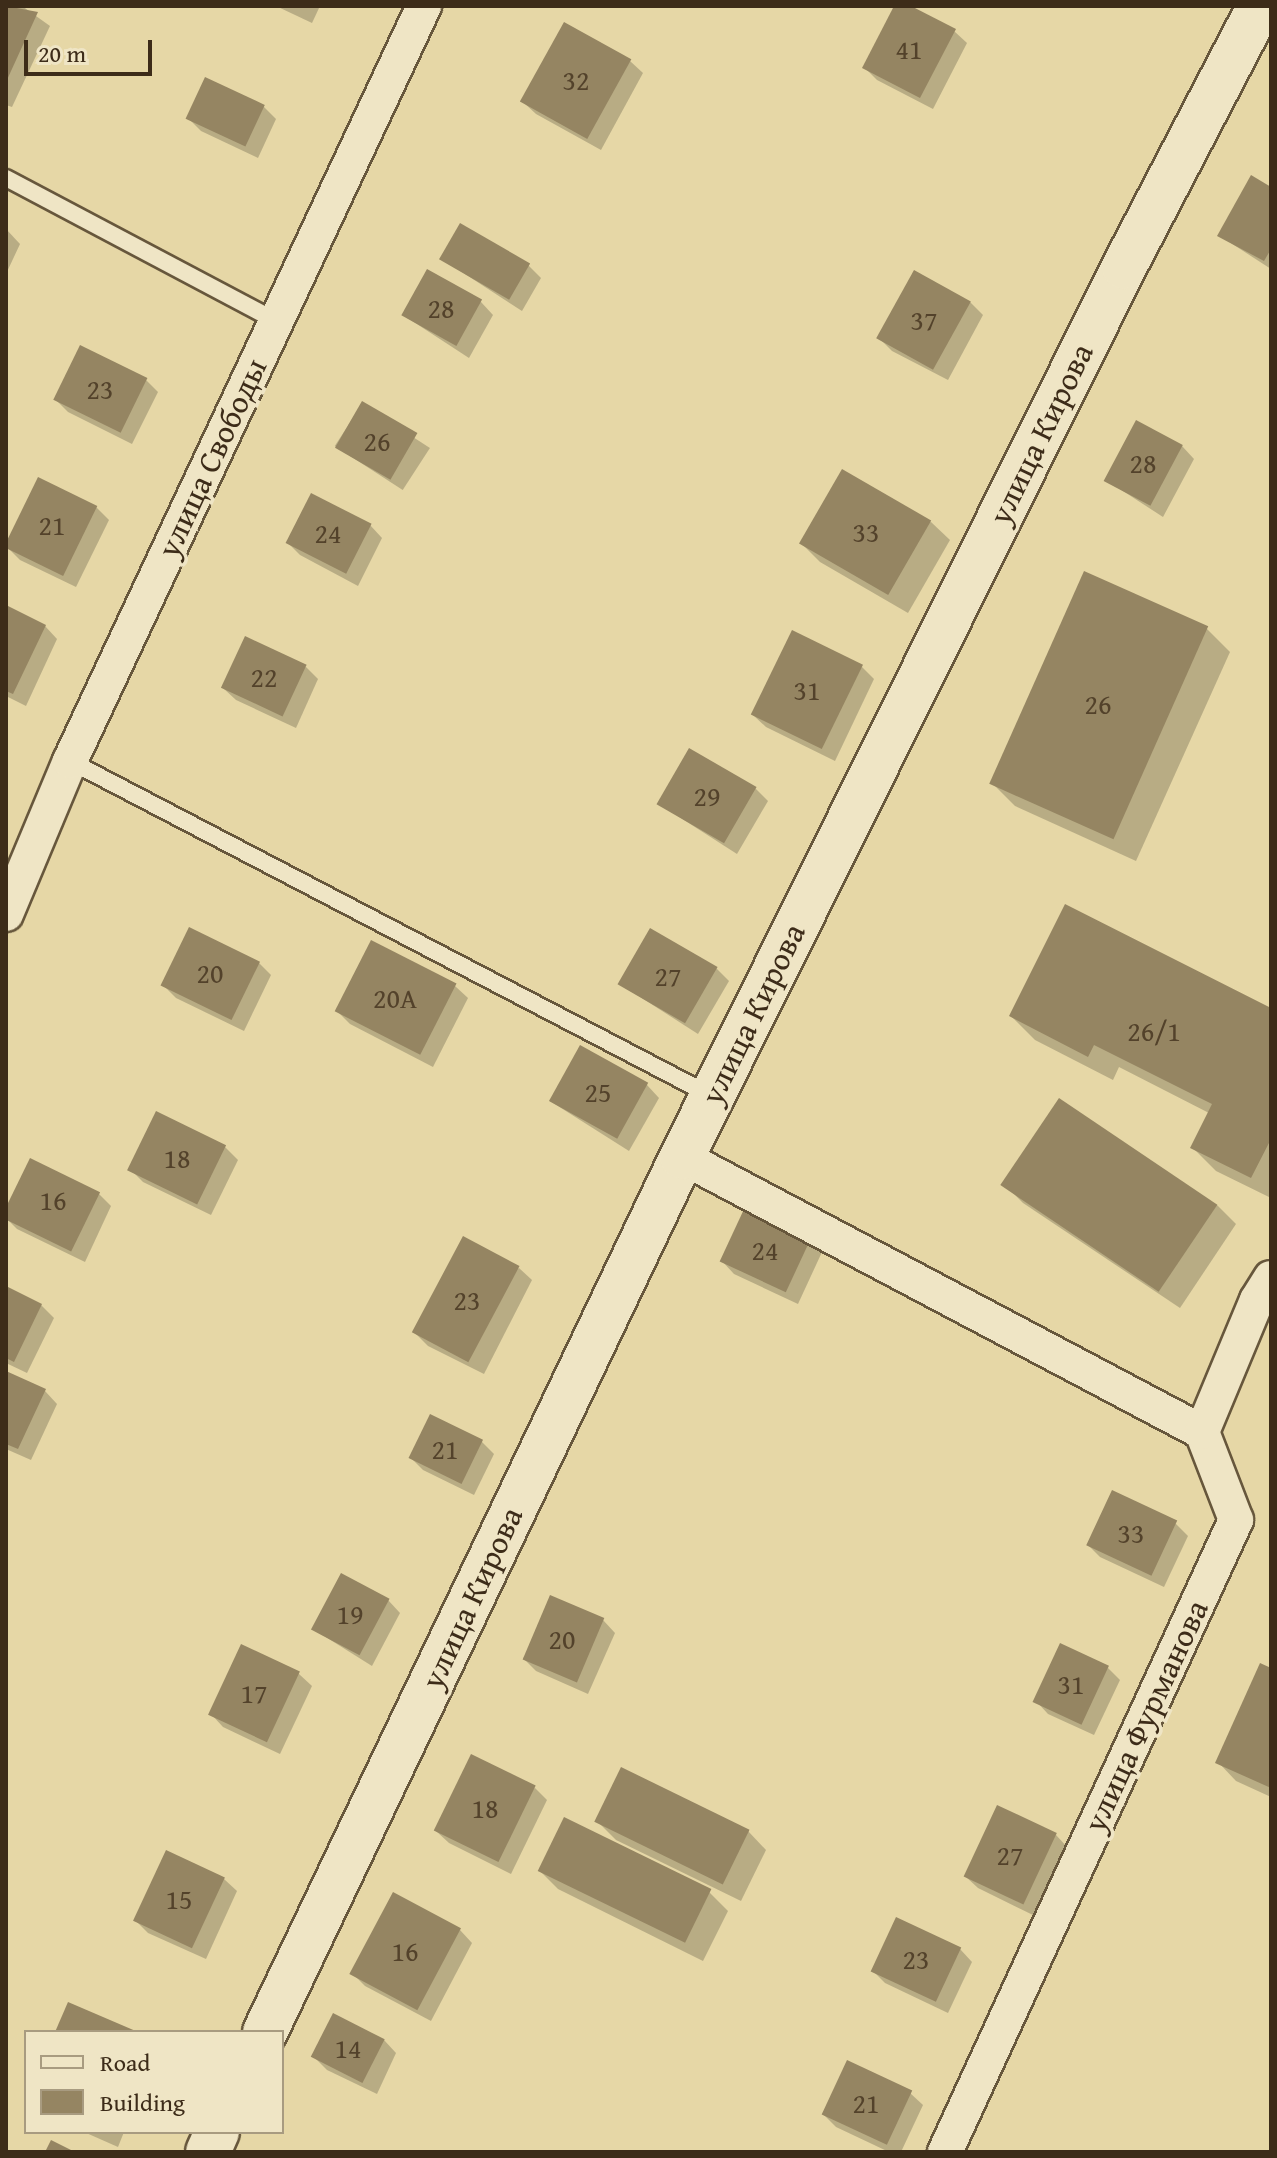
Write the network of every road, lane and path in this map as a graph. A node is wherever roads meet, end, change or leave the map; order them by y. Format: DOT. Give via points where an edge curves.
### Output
graph roads {
  1 [pos="424,6"];
  2 [pos="1260,6"];
  3 [pos="6,178"];
  4 [pos="276,321"];
  5 [pos="70,761"];
  6 [pos="6,914"];
  7 [pos="712,1096"];
  8 [pos="682,1157"];
  9 [pos="1266,1293"];
  10 [pos="1202,1432"];
  11 [pos="266,2030"];
  12 [pos="945,2152"];
  1 -- 4 [label="street, улица Свободы"];
  2 -- 7 [label="street, улица Кирова" via="1124,267"];
  3 -- 4 [label="lane"];
  4 -- 5 [label="street, улица Свободы"];
  5 -- 6 [label="street, улица Свободы"];
  5 -- 7 [label="lane"];
  7 -- 8 [label="street, улица Кирова"];
  8 -- 10 [label="street"];
  8 -- 11 [label="street, улица Кирова"];
  9 -- 10 [label="street"];
  10 -- 12 [label="street, улица Фурманова" via="1236,1520"];
}
